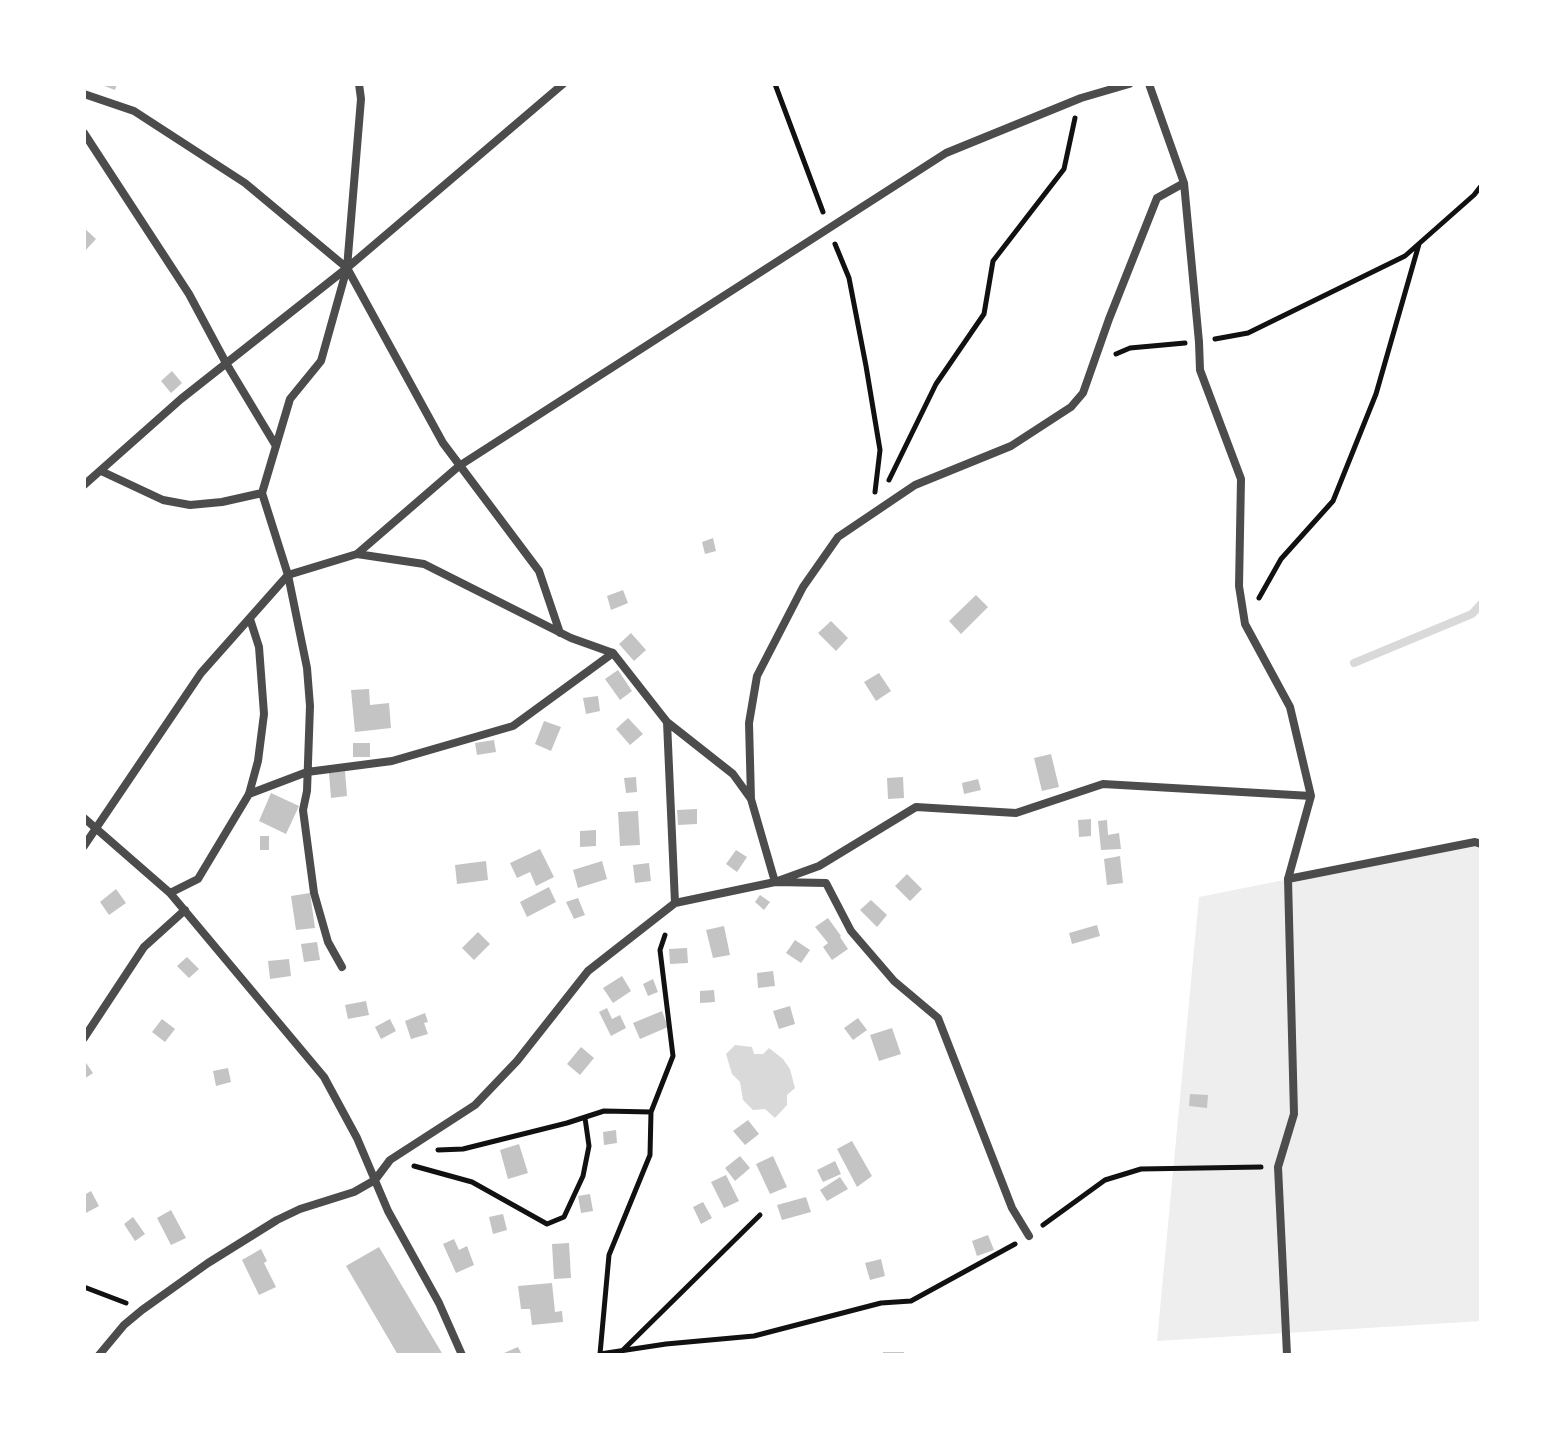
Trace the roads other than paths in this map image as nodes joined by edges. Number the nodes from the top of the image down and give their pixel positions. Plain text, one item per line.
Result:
1 (359, 84) edge
2 (563, 84) edge
3 (1129, 84) edge
4 (1149, 84) edge
5 (84, 94) edge
6 (84, 133) edge
7 (1184, 183) junction
8 (347, 268) junction
9 (226, 363) junction
10 (276, 446) junction
11 (459, 466) junction
12 (101, 471) junction
13 (84, 485) edge
14 (262, 493) junction
15 (357, 554) junction
16 (288, 575) junction
17 (250, 619) junction
18 (560, 633) junction
19 (613, 653) junction
20 (667, 722) junction
21 (307, 772) junction
22 (249, 794) junction
23 (1311, 796) junction
24 (751, 799) junction
25 (84, 818) edge
26 (97, 828) junction
27 (1481, 844) edge
28 (84, 846) edge
29 (1288, 879) junction
30 (775, 882) junction
31 (170, 893) junction
32 (675, 903) junction
33 (185, 910) junction
34 (342, 967) dead end
35 (84, 1038) edge
36 (375, 1180) junction
37 (1029, 1236) road end
38 (99, 1355) edge
39 (462, 1355) edge
40 (1287, 1355) edge

1 - 8 street
2 - 8 street
3 - 11 street
4 - 7 street
5 - 8 street
6 - 9 street
7 - 23 street
7 - 24 street
8 - 9 street
8 - 10 street
8 - 11 street
9 - 10 street
9 - 12 street
10 - 14 street
11 - 15 street
11 - 18 street
12 - 13 street
12 - 14 street
14 - 16 street
15 - 16 street
15 - 18 street
16 - 17 street
16 - 21 street
17 - 22 street
17 - 26 street
18 - 19 street
19 - 20 street
19 - 21 street
20 - 24 street
20 - 32 street
21 - 22 street
21 - 34 street
22 - 31 street
23 - 29 street
23 - 30 street
24 - 30 street
25 - 26 street
26 - 28 street
26 - 31 street
27 - 29 street
29 - 40 street
30 - 32 street
30 - 37 street
31 - 33 street
32 - 36 street
33 - 35 street
33 - 36 street
36 - 38 street
36 - 39 street

